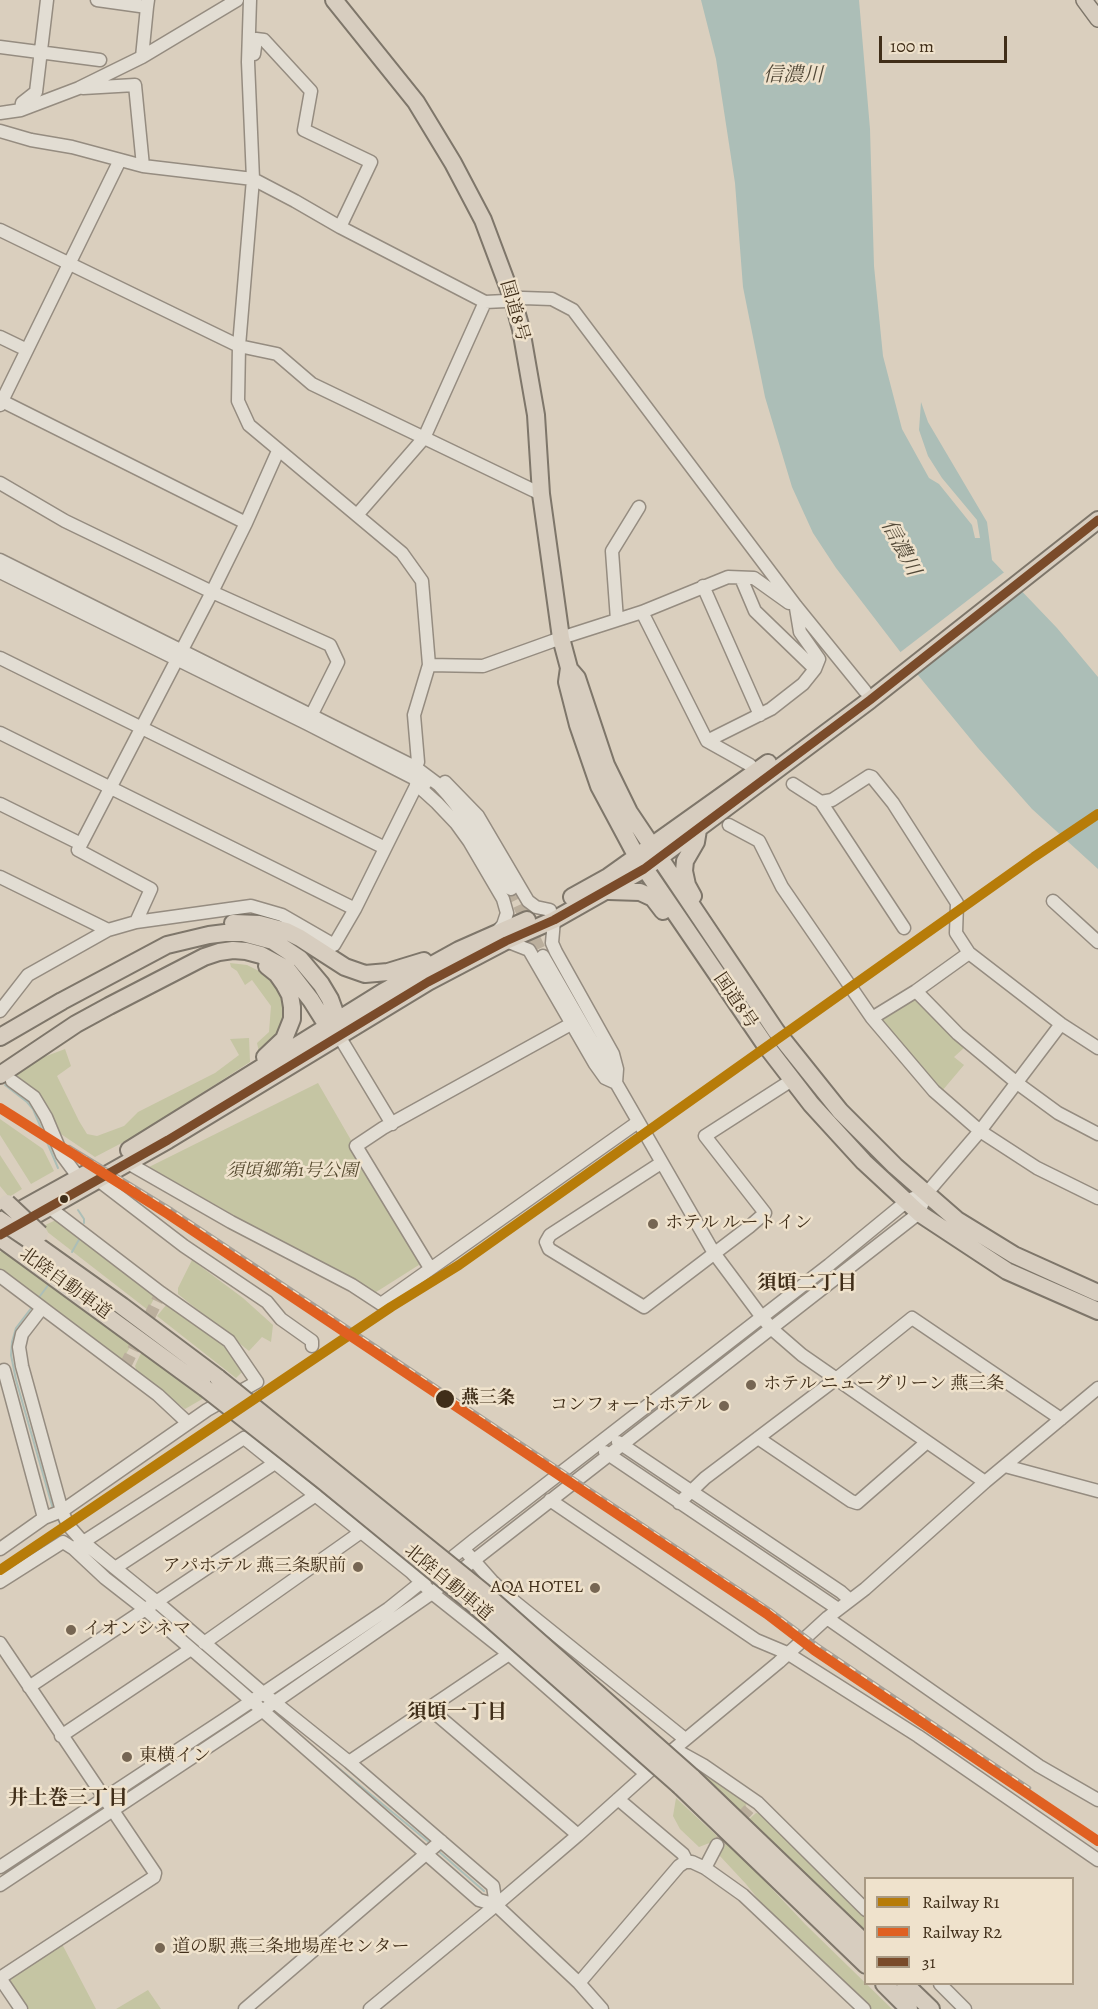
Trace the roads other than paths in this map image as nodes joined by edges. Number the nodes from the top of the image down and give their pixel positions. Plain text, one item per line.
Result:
1 (47, 0) edge
2 (97, 0) edge
3 (237, 0) edge
4 (250, 0) edge
5 (334, 0) edge
6 (1084, 0) edge
7 (148, 3) edge
8 (1098, 19) edge
9 (0, 47) edge
10 (41, 52) junction
11 (142, 57) junction
12 (100, 60) dead end
13 (248, 65) junction
14 (79, 88) junction
15 (21, 110) junction
16 (0, 113) edge
17 (0, 131) edge
18 (120, 160) junction
19 (143, 166) junction
20 (253, 179) junction
21 (340, 227) junction
22 (0, 230) edge
23 (70, 263) junction
24 (518, 299) junction
25 (485, 302) junction
26 (0, 337) edge
27 (239, 346) junction
28 (27, 350) junction
29 (1, 403) edge
30 (424, 438) junction
31 (278, 451) junction
32 (0, 483) edge
33 (542, 494) junction
34 (639, 507) dead end
35 (1098, 509) edge
36 (357, 515) junction
37 (1098, 520) edge
38 (246, 523) junction
39 (0, 560) edge
40 (0, 572) edge
41 (741, 578) junction
42 (703, 586) junction
43 (212, 592) junction
44 (796, 606) junction
45 (642, 612) junction
46 (617, 620) junction
47 (561, 638) junction
48 (178, 655) junction
49 (0, 658) edge
50 (429, 665) junction
51 (569, 668) junction
52 (815, 669) junction
53 (875, 687) junction
54 (760, 715) junction
55 (310, 719) junction
56 (141, 727) junction
57 (0, 733) edge
58 (707, 741) junction
59 (416, 764) junction
60 (750, 765) dead end
61 (417, 782) junction
62 (793, 784) dead end
63 (110, 788) junction
64 (821, 802) junction
65 (0, 804) edge
66 (471, 824) junction
67 (729, 825) dead end
68 (698, 830) junction
69 (81, 844) junction
70 (385, 848) junction
71 (656, 852) junction
72 (641, 863) junction
73 (0, 878) edge
74 (511, 889) tunnel mouth
75 (608, 891) junction
76 (1053, 901) dead end
77 (691, 905) junction
78 (355, 909) junction
79 (552, 915) junction
80 (136, 922) junction
81 (904, 928) dead end
82 (108, 930) junction
83 (502, 937) junction
84 (1098, 942) edge
85 (167, 945) junction
86 (696, 945) junction
87 (459, 950) junction
88 (969, 953) junction
89 (543, 956) tunnel mouth
90 (204, 957) junction
91 (916, 991) junction
92 (62, 1001) junction
93 (0, 1011) edge
94 (872, 1018) junction
95 (76, 1024) junction
96 (571, 1024) junction
97 (1061, 1024) junction
98 (335, 1028) junction
99 (0, 1037) edge
100 (1098, 1048) edge
101 (0, 1049) edge
102 (0, 1061) edge
103 (6, 1078) edge
104 (792, 1080) junction
105 (616, 1083) junction
106 (1017, 1083) junction
107 (209, 1099) junction
108 (638, 1122) junction
109 (392, 1124) junction
110 (980, 1131) junction
111 (1098, 1134) edge
112 (128, 1163) junction
113 (661, 1163) junction
114 (79, 1178) junction
115 (98, 1180) junction
116 (926, 1194) junction
117 (4, 1198) edge
118 (1098, 1198) edge
119 (907, 1201) junction
120 (50, 1208) junction
121 (920, 1213) junction
122 (0, 1221) edge
123 (0, 1236) edge
124 (28, 1240) junction
125 (714, 1253) junction
126 (430, 1268) junction
127 (0, 1276) edge
128 (1098, 1293) edge
129 (36, 1303) junction
130 (1098, 1311) edge
131 (761, 1316) junction
132 (772, 1329) junction
133 (312, 1346) dead end
134 (10, 1368) edge
135 (836, 1379) junction
136 (1098, 1388) edge
137 (1061, 1419) junction
138 (188, 1423) junction
139 (609, 1436) junction
140 (758, 1438) junction
141 (927, 1442) junction
142 (623, 1445) junction
143 (596, 1446) junction
144 (609, 1455) junction
145 (276, 1463) junction
146 (1005, 1466) junction
147 (985, 1482) junction
148 (691, 1491) junction
149 (1098, 1491) edge
150 (316, 1495) junction
151 (550, 1500) junction
152 (679, 1503) junction
153 (52, 1515) junction
154 (362, 1532) junction
155 (78, 1545) junction
156 (0, 1549) edge
157 (462, 1549) junction
158 (473, 1559) junction
159 (115, 1568) junction
160 (0, 1582) edge
161 (423, 1582) junction
162 (432, 1593) junction
163 (850, 1600) junction
164 (152, 1606) junction
165 (838, 1609) junction
166 (826, 1618) junction
167 (0, 1643) edge
168 (204, 1643) junction
169 (191, 1649) junction
170 (787, 1653) junction
171 (509, 1654) junction
172 (29, 1687) junction
173 (263, 1694) junction
174 (251, 1701) junction
175 (274, 1703) junction
176 (429, 1708) junction
177 (262, 1711) junction
178 (61, 1736) junction
179 (685, 1739) junction
180 (674, 1749) junction
181 (349, 1761) junction
182 (646, 1774) junction
183 (686, 1782) junction
184 (104, 1798) junction
185 (618, 1799) junction
186 (1098, 1800) edge
187 (112, 1810) junction
188 (578, 1835) junction
189 (717, 1845) tunnel mouth
190 (433, 1847) junction
191 (1098, 1860) edge
192 (687, 1862) junction
193 (0, 1867) edge
194 (705, 1868) junction
195 (0, 1886) edge
196 (496, 1905) junction
197 (864, 1908) edge
198 (864, 1942) edge
199 (864, 1963) edge
200 (0, 1978) edge
201 (579, 1983) junction
202 (886, 1985) edge
203 (907, 1985) edge
204 (942, 1985) edge
205 (21, 2009) edge
206 (245, 2009) edge
207 (370, 2009) edge
208 (603, 2009) edge
209 (864, 2009) edge
210 (909, 2009) edge
211 (931, 2009) edge
212 (965, 2009) edge

1 - 10 street
2 - 7 street
3 - 11 street
4 - 13 street
5 - 24 highway, 国道8号
6 - 8 main road
7 - 11 street
9 - 10 street
10 - 12 street
10 - 15 street
11 - 14 street
13 - 20 street
13 - 21 street
14 - 15 street
14 - 19 street
15 - 16 street
17 - 18 street
18 - 19 street
18 - 23 street
19 - 20 street
20 - 21 street
20 - 27 street
21 - 25 street
22 - 23 street
23 - 27 street
23 - 28 street
24 - 25 street
24 - 33 highway, 国道8号
24 - 44 street
25 - 30 street
26 - 28 street
27 - 30 street
27 - 31 street
28 - 29 street
29 - 38 street
30 - 33 street
30 - 36 street
31 - 36 street
31 - 38 street
32 - 43 street
33 - 47 highway, 国道8号
34 - 46 street
35 - 53 highway
36 - 50 street
37 - 53 highway
38 - 43 street
39 - 48 street
40 - 48 street
41 - 42 street
41 - 44 street
41 - 52 street
42 - 45 street
42 - 54 street
43 - 48 street
43 - 55 street
44 - 52 street
44 - 53 street
45 - 46 street
45 - 58 street
46 - 47 street
47 - 50 street
47 - 51 highway, 国道8号
48 - 55 street
48 - 56 street
49 - 56 street
50 - 59 street
51 - 71 highway, 国道8号
51 - 72 highway, 国道8号
52 - 54 street
53 - 68 highway
53 - 71 highway
54 - 58 street
55 - 59 street
55 - 61 street
56 - 63 street
56 - 70 street
57 - 63 street
58 - 60 street
59 - 66 street
59 - 79 street
61 - 66 street
61 - 70 street
61 - 83 street
62 - 64 street
63 - 69 street
63 - 78 street
64 - 81 street
64 - 88 street
65 - 69 street
66 - 74 street
67 - 94 street
68 - 71 highway
68 - 77 highway
69 - 80 street
70 - 78 street
71 - 72 highway
71 - 77 highway, 国道8号
72 - 75 highway
72 - 79 highway
72 - 86 highway, 国道8号
73 - 82 street
75 - 79 highway
75 - 86 highway
76 - 84 street
77 - 116 highway, 国道8号
78 - 80 street
79 - 83 highway
79 - 105 street
80 - 82 street
82 - 93 street
83 - 87 highway
83 - 96 street
83 - 98 highway
85 - 87 highway
85 - 92 highway
85 - 98 highway
86 - 104 highway, 国道8号
87 - 98 highway
88 - 91 street
88 - 97 street
89 - 105 street
90 - 95 highway
90 - 98 highway
90 - 107 highway
91 - 94 street
91 - 106 street
92 - 99 highway
92 - 101 highway
94 - 110 street
95 - 102 highway
95 - 103 highway
96 - 105 street
96 - 109 street
97 - 100 street
97 - 106 street
98 - 107 highway
98 - 109 street
98 - 112 highway
103 - 114 street
104 - 119 highway, 国道8号
104 - 125 street
105 - 108 street
106 - 110 street
106 - 111 street
107 - 114 highway
108 - 113 street
108 - 126 street
109 - 126 street
110 - 116 street
110 - 118 street
112 - 115 highway
112 - 126 street
113 - 125 street
113 - 125 street
114 - 122 highway
115 - 120 highway
115 - 133 street
116 - 119 street
116 - 121 street
116 - 128 highway, 国道8号
117 - 124 highway, bridge
119 - 121 highway, 国道8号
119 - 131 street
120 - 123 highway
120 - 138 street
121 - 130 highway, 国道8号
121 - 132 street
122 - 124 highway, 北陸自動車道, bridge
123 - 124 highway, 北陸自動車道
124 - 183 highway, 北陸自動車道, bridge
125 - 131 street
127 - 129 street
129 - 134 street
129 - 138 street
131 - 132 street
131 - 139 street
132 - 135 street
132 - 142 street
134 - 153 street
134 - 153 street
135 - 137 street
135 - 140 street
135 - 141 street
136 - 137 street
137 - 146 street
138 - 153 street
139 - 142 street
139 - 143 street
140 - 141 street
140 - 148 street
141 - 147 street
142 - 144 street
142 - 148 street
143 - 144 street
143 - 157 street
144 - 151 street
144 - 152 street
145 - 150 street
145 - 155 street
145 - 159 street
146 - 147 street
146 - 149 street
147 - 163 street
148 - 152 street
148 - 163 street
150 - 154 street
150 - 164 street
151 - 158 street
151 - 170 street
152 - 165 street
153 - 155 street
153 - 156 street
154 - 161 street
154 - 168 street
155 - 159 street
155 - 160 street
155 - 164 street
157 - 158 street
157 - 161 street
158 - 162 street
158 - 179 street
159 - 164 street
161 - 162 street
161 - 173 street
162 - 171 street
162 - 175 street
163 - 165 street
164 - 168 street
164 - 169 street
164 - 172 street
165 - 166 street
166 - 170 street
166 - 186 street
167 - 172 street
168 - 173 street
169 - 174 street
169 - 178 street
170 - 179 street
170 - 191 street
171 - 176 street
171 - 182 street
172 - 178 street
173 - 174 street
173 - 175 street
174 - 177 street
174 - 184 street
175 - 177 street
175 - 181 street
176 - 181 street
176 - 188 street
177 - 187 street
177 - 190 street
178 - 184 street
179 - 180 street
180 - 182 street
180 - 197 street
181 - 190 street
182 - 185 street
183 - 198 highway, 北陸自動車道
183 - 199 highway, 北陸自動車道
184 - 187 street
184 - 193 street
185 - 188 street
185 - 192 street
187 - 195 street
187 - 200 street
188 - 196 street
189 - 194 street
190 - 196 street
190 - 196 street
190 - 206 street
192 - 194 street
192 - 201 street
194 - 209 street
196 - 201 street
196 - 207 street
200 - 205 street
201 - 208 street
202 - 210 highway
203 - 211 highway
204 - 212 street

